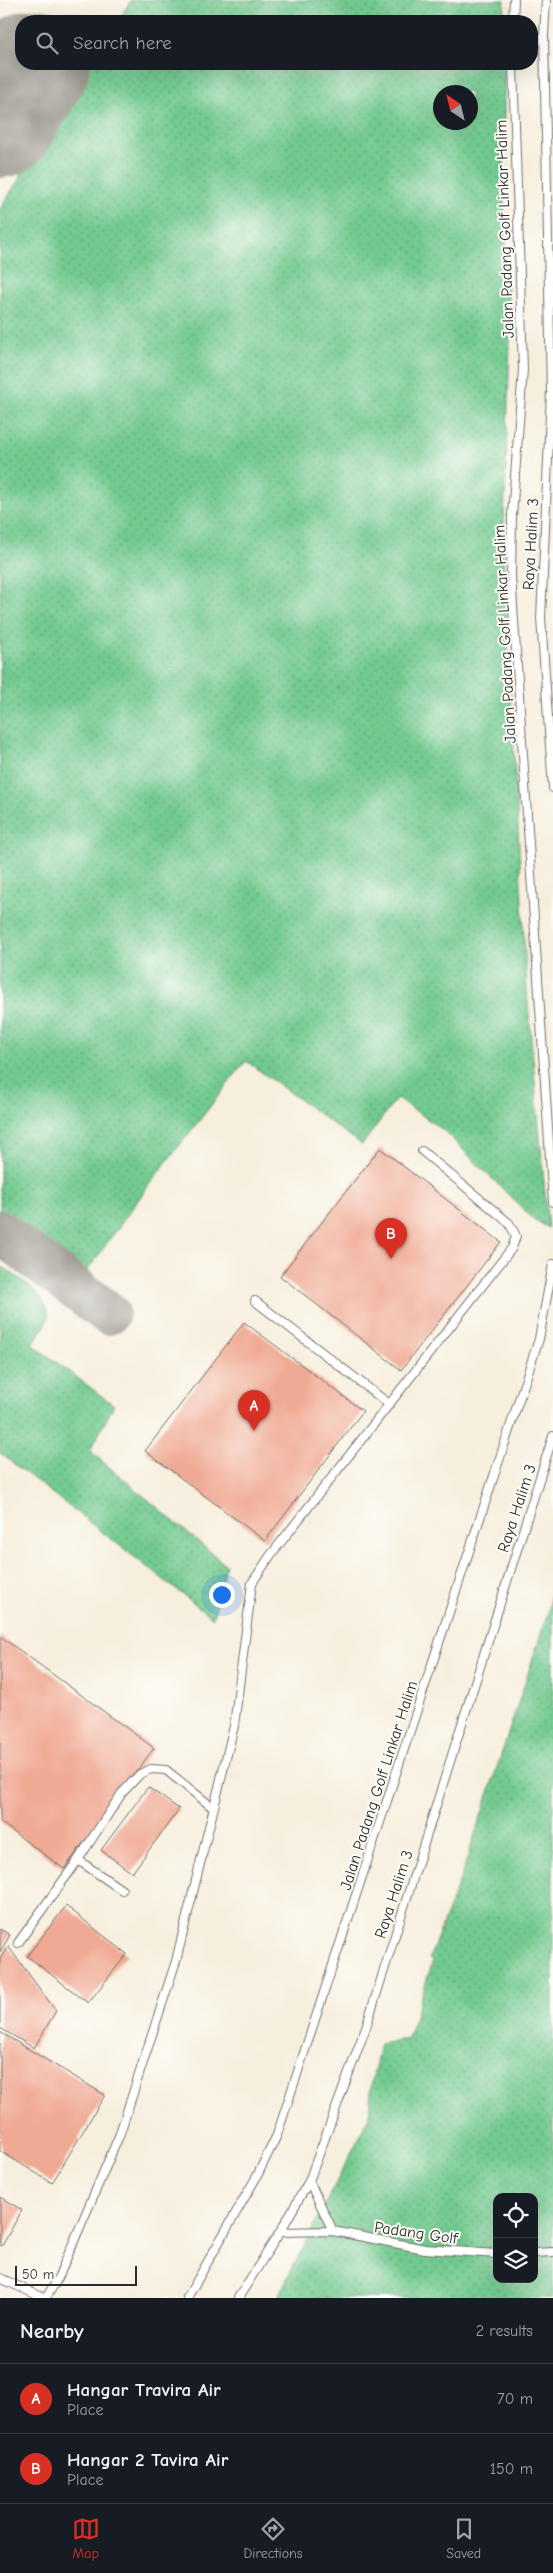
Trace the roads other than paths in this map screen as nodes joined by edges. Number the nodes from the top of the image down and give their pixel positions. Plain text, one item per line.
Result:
1 (514, 0) edge
2 (546, 0) edge
3 (513, 15) edge
4 (512, 70) edge
5 (553, 788) edge
6 (422, 1152) dead end
7 (553, 1202) edge
8 (553, 1264) edge
9 (254, 1300) dead end
10 (388, 1404) junction
11 (553, 1436) edge
12 (212, 1807) junction
13 (78, 1860) junction
14 (122, 1890) dead end
15 (18, 1943) dead end
16 (309, 2180) junction
17 (333, 2231) junction
18 (280, 2232) junction
19 (553, 2252) edge
20 (538, 2253) edge
21 (493, 2254) edge
22 (0, 2278) edge
23 (45, 2298) edge
24 (187, 2298) edge
25 (238, 2298) edge

1 - 3 lane
2 - 5 lane, Raya Halim 3
4 - 7 lane, Jalan Padang Golf Linkar Halim
6 - 10 lane
8 - 24 lane, Jalan Padang Golf Linkar Halim
9 - 10 lane
10 - 12 lane
11 - 16 lane, Raya Halim 3
12 - 13 lane
12 - 23 lane
13 - 14 lane
13 - 15 lane
16 - 17 lane
16 - 18 lane, Raya Halim 3
17 - 18 lane
17 - 21 lane, Padang Golf
18 - 25 lane
19 - 20 lane
22 - 23 lane

